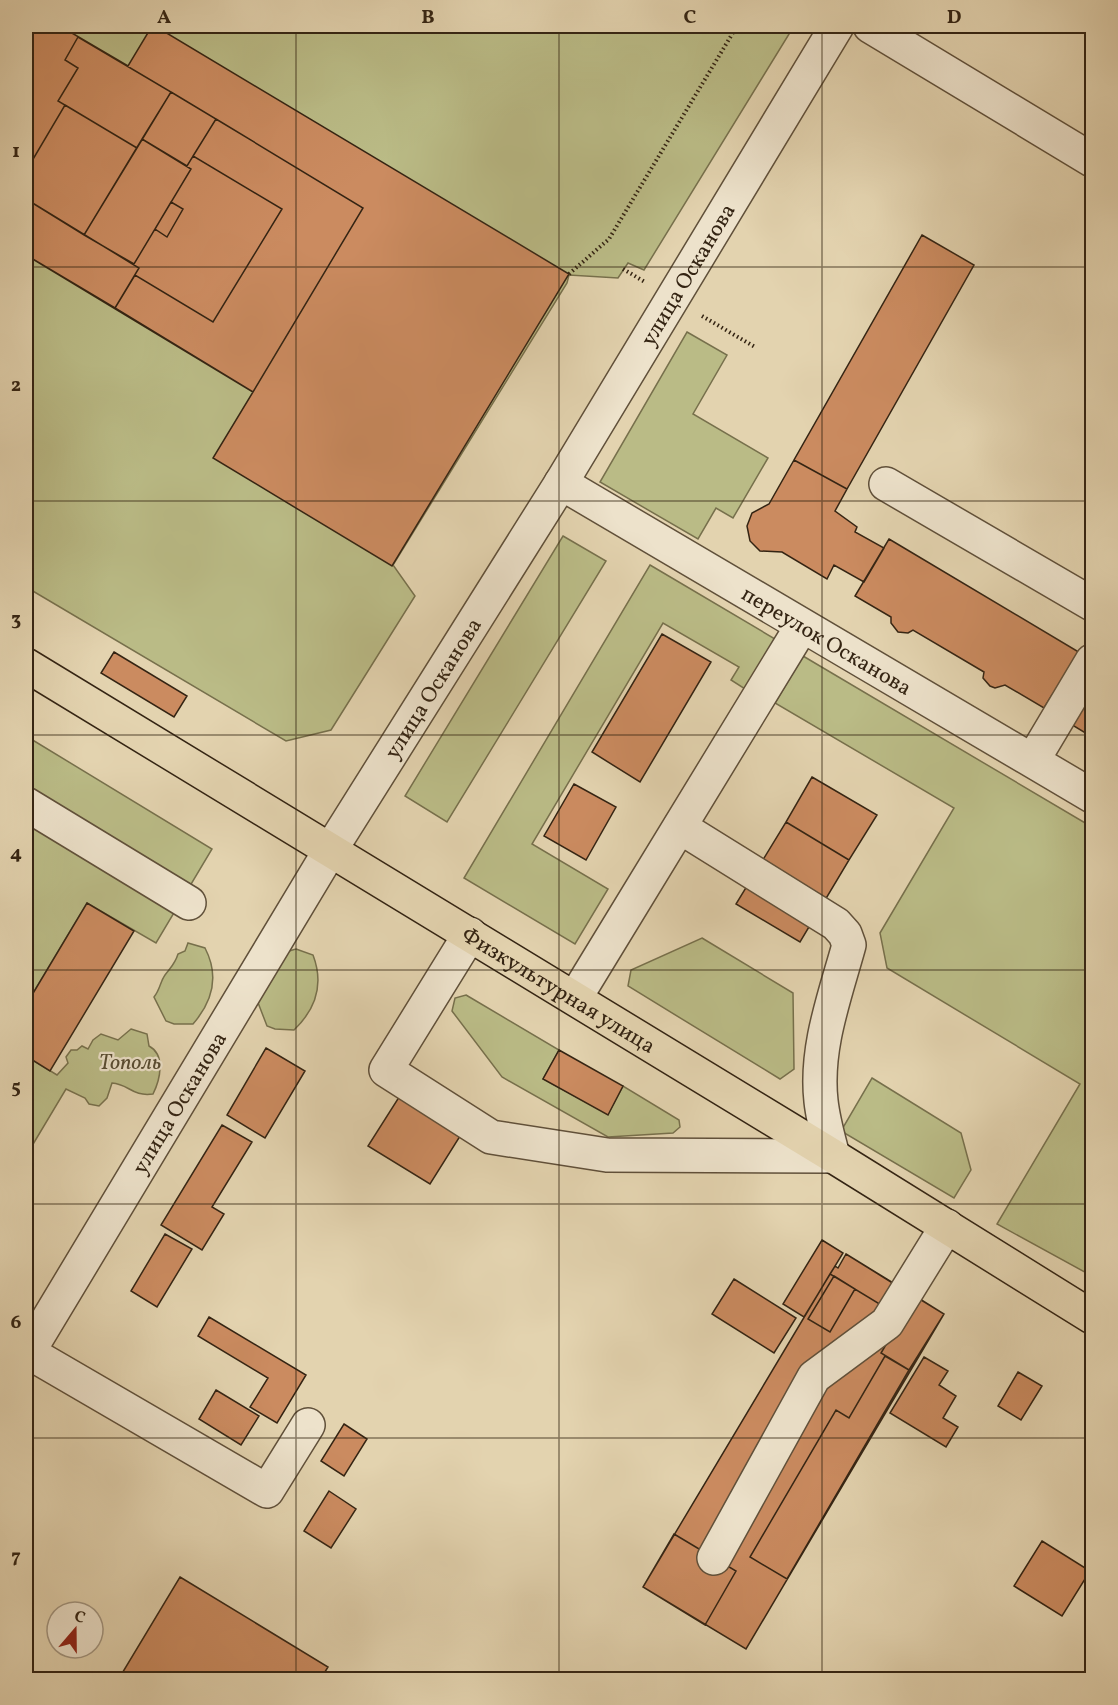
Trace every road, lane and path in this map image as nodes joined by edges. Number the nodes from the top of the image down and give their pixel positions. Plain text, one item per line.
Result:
1 (737, 26) edge
2 (837, 26) edge
3 (870, 26) edge
4 (1092, 160) edge
5 (623, 269) dead end
6 (568, 274) dead end
7 (645, 282) dead end
8 (702, 316) dead end
9 (755, 347) dead end
10 (561, 483) junction
11 (886, 484) dead end
12 (1092, 604) edge
13 (802, 626) junction
14 (1092, 661) edge
15 (26, 665) edge
16 (1033, 760) junction
17 (1092, 796) edge
18 (26, 804) edge
19 (680, 827) junction
20 (331, 849) junction
21 (189, 903) dead end
22 (470, 934) junction
23 (575, 998) junction
24 (833, 1155) junction
25 (947, 1226) junction
26 (1092, 1317) edge
27 (27, 1354) edge
28 (308, 1425) dead end
29 (714, 1558) dead end

1 - 6 path
2 - 10 street, улица Осканова
3 - 4 street
5 - 7 path
8 - 9 path
10 - 13 street, переулок Осканова
10 - 20 street, улица Осканова
11 - 12 street
13 - 16 street, переулок Осканова
13 - 19 street
14 - 16 street
15 - 20 main road, Физкультурная улица
16 - 17 street, переулок Осканова
18 - 21 street
19 - 23 street
19 - 24 street
20 - 22 main road, Физкультурная улица
20 - 27 street, улица Осканова
22 - 23 main road, Физкультурная улица
22 - 24 street
23 - 24 main road, Физкультурная улица
24 - 25 main road, Физкультурная улица
25 - 26 main road, Физкультурная улица
25 - 29 street
27 - 28 street, улица Осканова

